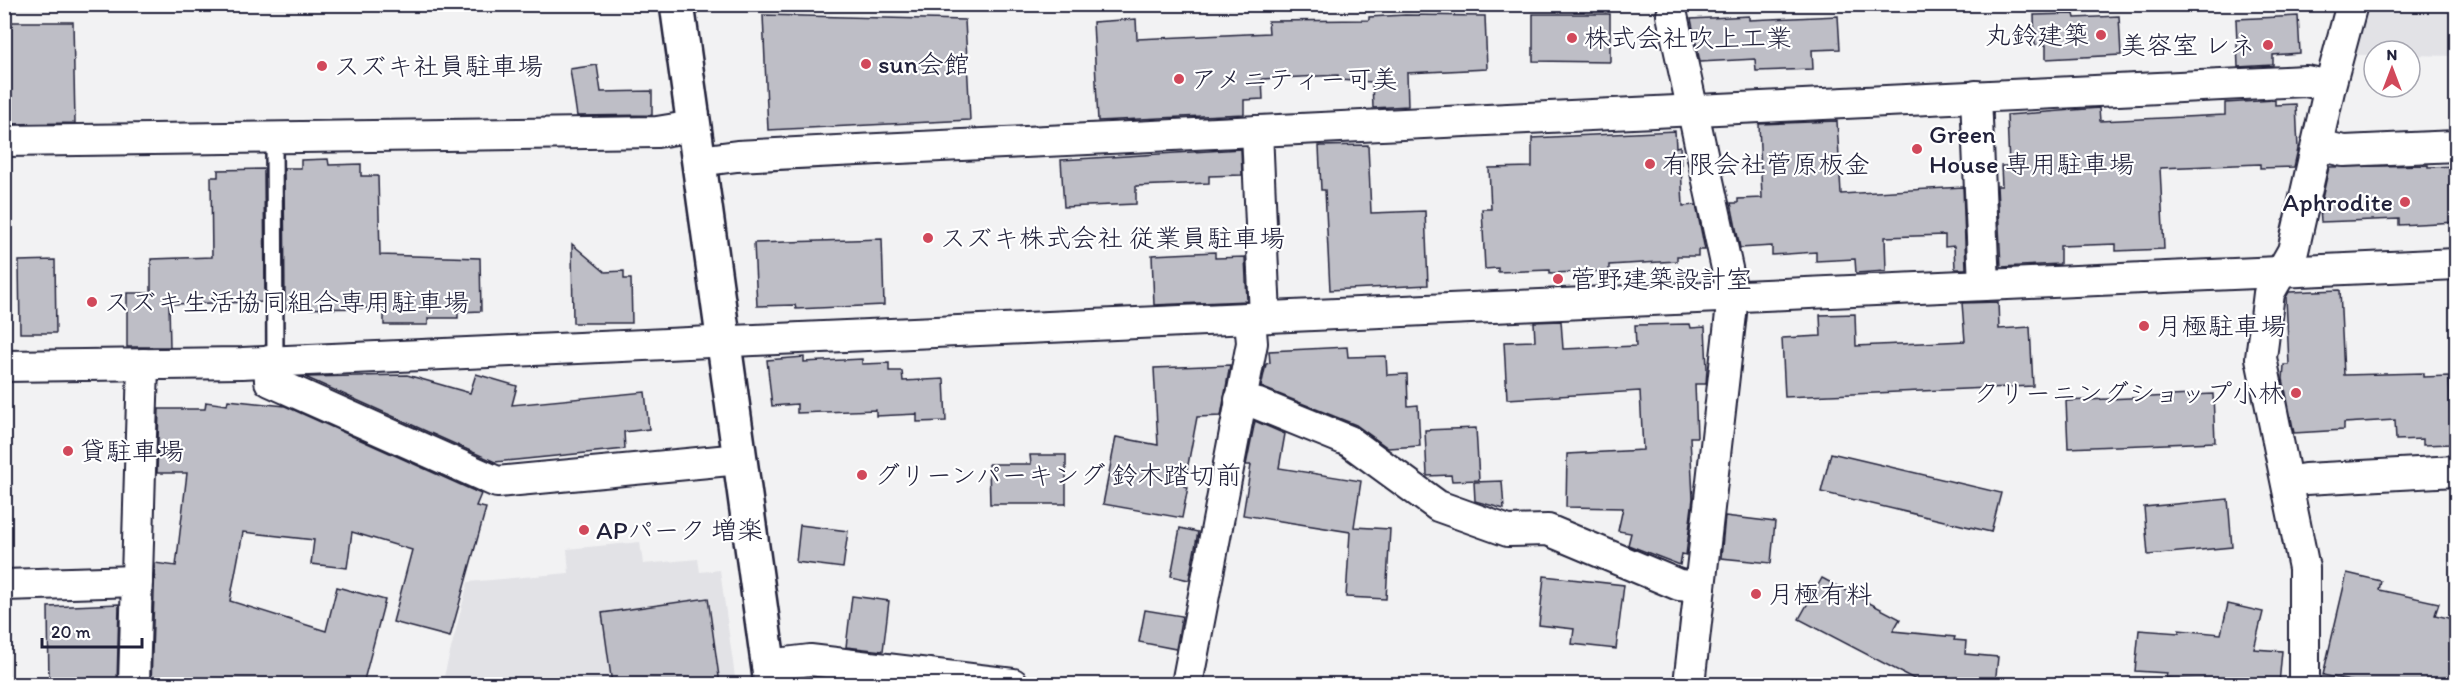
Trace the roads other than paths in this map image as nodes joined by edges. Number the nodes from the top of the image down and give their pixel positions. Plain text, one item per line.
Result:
1 (677, 4) edge
2 (2352, 4) edge
3 (1672, 15) dead end
4 (2330, 86) junction
5 (1976, 96) junction
6 (1693, 110) junction
7 (694, 126) junction
8 (1257, 131) junction
9 (274, 138) junction
10 (4, 141) edge
11 (2317, 145) junction
12 (2457, 146) edge
13 (699, 162) junction
14 (2457, 264) edge
15 (2281, 272) junction
16 (1984, 285) junction
17 (1733, 296) junction
18 (1258, 317) junction
19 (724, 341) junction
20 (272, 361) junction
21 (143, 364) junction
22 (4, 366) edge
23 (1240, 400) junction
24 (740, 459) junction
25 (2457, 471) edge
26 (2287, 482) junction
27 (137, 581) junction
28 (4, 585) edge
29 (1700, 587) junction
30 (770, 675) edge
31 (134, 684) edge
32 (1014, 684) edge
33 (1187, 684) edge
34 (1689, 684) edge
35 (2304, 684) edge

1 - 7 street
2 - 4 street
3 - 6 street
4 - 5 street
4 - 11 street
5 - 6 street
5 - 16 street
6 - 8 street
6 - 17 street
7 - 9 street
7 - 13 street
8 - 13 street
8 - 18 street
9 - 10 street
9 - 20 lane
11 - 12 street
11 - 15 street
13 - 19 street
14 - 15 street
15 - 16 street
15 - 26 street
16 - 17 street
17 - 18 street
17 - 29 street
18 - 19 street
18 - 23 street
19 - 20 street
19 - 24 street
20 - 21 street
20 - 24 street
21 - 22 street
21 - 27 street
23 - 29 street
23 - 33 street
24 - 30 street
25 - 26 street
26 - 35 street
27 - 28 street
27 - 31 street
29 - 34 street
30 - 32 street

